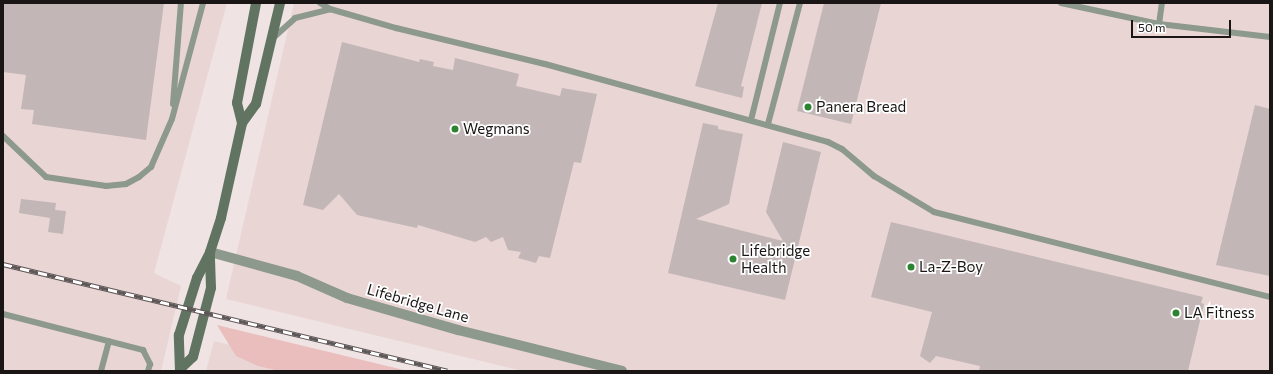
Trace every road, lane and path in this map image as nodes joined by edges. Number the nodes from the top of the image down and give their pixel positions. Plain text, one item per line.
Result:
1 (181, 3) edge
2 (203, 3) edge
3 (256, 3) edge
4 (280, 3) edge
5 (320, 3) edge
6 (780, 3) edge
7 (800, 3) edge
8 (1060, 3) edge
9 (1162, 3) edge
10 (330, 9) junction
11 (1159, 24) junction
12 (1270, 37) edge
13 (272, 39) junction
14 (172, 119) junction
15 (751, 120) junction
16 (242, 123) junction
17 (768, 124) junction
18 (3, 136) edge
19 (210, 252) junction
20 (1270, 297) edge
21 (3, 314) edge
22 (108, 341) junction
23 (181, 370) edge
24 (101, 371) edge
25 (148, 371) edge
26 (622, 371) edge

1 - 14 lane
2 - 14 lane
3 - 16 main road
4 - 13 main road
5 - 10 lane
6 - 15 lane
7 - 17 lane
8 - 11 lane
9 - 11 lane
10 - 13 lane
10 - 15 lane
11 - 12 lane
13 - 16 main road
14 - 18 lane
15 - 17 lane
16 - 19 main road
17 - 20 lane
19 - 23 main road
19 - 23 main road
19 - 26 street, Lifebridge Lane
21 - 22 lane
22 - 24 lane
22 - 25 lane

